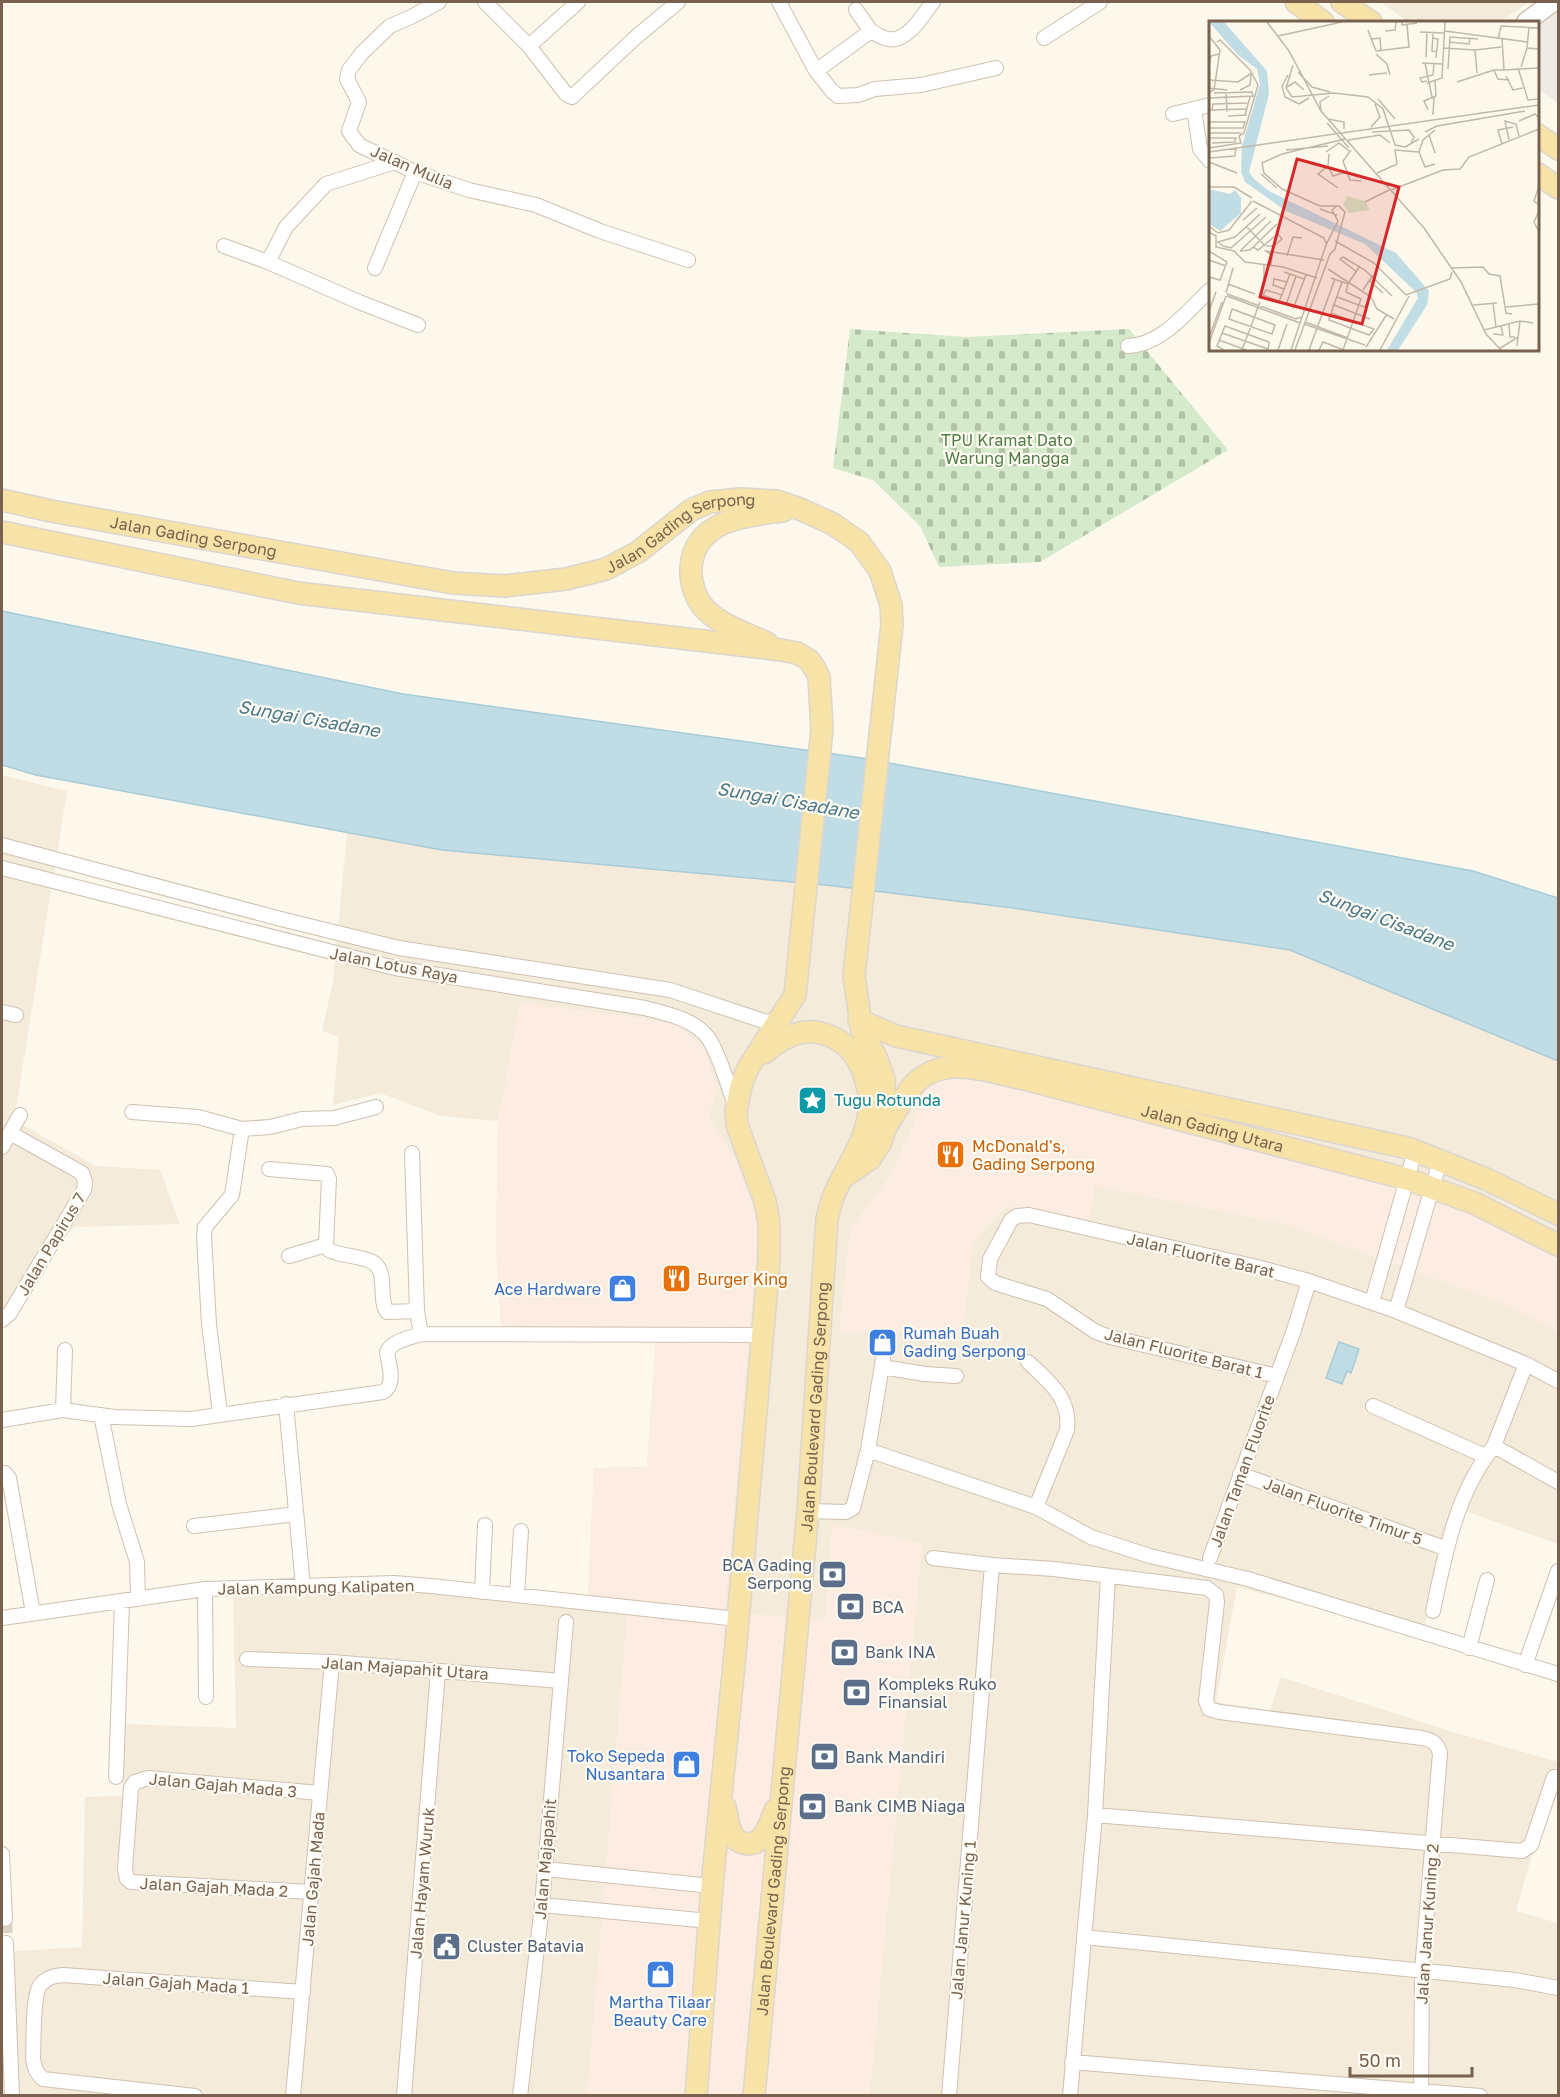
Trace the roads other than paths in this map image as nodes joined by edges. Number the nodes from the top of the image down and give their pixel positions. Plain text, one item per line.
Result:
1 (439, 2) edge
2 (485, 2) edge
3 (578, 2) edge
4 (678, 2) edge
5 (779, 2) edge
6 (933, 2) edge
7 (1100, 2) edge
8 (1296, 2) edge
9 (1342, 2) edge
10 (1552, 2) edge
11 (856, 10) dead end
12 (1322, 21) edge
13 (1370, 21) edge
14 (1527, 21) edge
15 (871, 31) junction
16 (1044, 38) dead end
17 (529, 46) junction
18 (996, 68) dead end
19 (816, 72) junction
20 (1209, 105) edge
21 (1194, 109) junction
22 (1173, 114) dead end
23 (1539, 136) edge
24 (1558, 149) edge
25 (1209, 160) edge
26 (395, 162) junction
27 (415, 172) junction
28 (1539, 175) edge
29 (1558, 188) edge
30 (224, 246) dead end
31 (688, 260) dead end
32 (267, 262) junction
33 (375, 268) dead end
34 (1209, 291) edge
35 (418, 325) dead end
36 (1128, 346) dead end
37 (2, 500) edge
38 (801, 509) junction
39 (2, 532) edge
40 (782, 650) junction
41 (2, 845) edge
42 (2, 868) edge
43 (694, 998) junction
44 (2, 1012) edge
45 (16, 1015) dead end
46 (680, 1017) junction
47 (776, 1025) junction
48 (861, 1026) junction
49 (752, 1063) junction
50 (376, 1107) dead end
51 (736, 1110) junction
52 (132, 1112) dead end
53 (20, 1115) dead end
54 (242, 1129) junction
55 (885, 1129) junction
56 (10, 1133) junction
57 (2, 1147) edge
58 (1415, 1151) junction
59 (412, 1153) dead end
60 (1440, 1161) junction
61 (270, 1169) dead end
62 (844, 1177) junction
63 (1407, 1179) junction
64 (1432, 1187) junction
65 (1558, 1214) edge
66 (326, 1245) junction
67 (1558, 1245) edge
68 (289, 1256) dead end
69 (1309, 1281) junction
70 (995, 1283) joint
71 (1372, 1302) junction
72 (417, 1311) junction
73 (1396, 1311) junction
74 (2, 1320) edge
75 (421, 1334) junction
76 (762, 1335) junction
77 (64, 1350) dead end
78 (1028, 1362) dead end
79 (1526, 1364) junction
80 (956, 1376) dead end
81 (1277, 1376) junction
82 (1558, 1381) edge
83 (286, 1404) junction
84 (1373, 1406) dead end
85 (63, 1410) junction
86 (220, 1414) junction
87 (101, 1415) junction
88 (2, 1420) edge
89 (868, 1450) junction
90 (1489, 1451) junction
91 (2, 1474) edge
92 (1240, 1474) junction
93 (1558, 1482) edge
94 (1036, 1508) junction
95 (808, 1511) junction
96 (296, 1515) junction
97 (485, 1525) dead end
98 (194, 1526) dead end
99 (521, 1531) dead end
100 (1447, 1549) junction
101 (933, 1558) dead end
102 (1210, 1558) dead end
103 (992, 1565) junction
104 (1558, 1571) edge
105 (1108, 1576) junction
106 (1488, 1580) dead end
107 (303, 1587) junction
108 (206, 1589) junction
109 (482, 1592) junction
110 (517, 1595) junction
111 (138, 1599) junction
112 (122, 1602) junction
113 (1433, 1611) dead end
114 (33, 1613) junction
115 (2, 1618) edge
116 (738, 1619) junction
117 (566, 1622) dead end
118 (1469, 1648) junction
119 (248, 1659) dead end
120 (332, 1662) junction
121 (1525, 1665) junction
122 (438, 1671) junction
123 (1558, 1674) edge
124 (561, 1681) junction
125 (206, 1697) dead end
126 (116, 1777) dead end
127 (1554, 1778) dead end
128 (722, 1791) junction
129 (320, 1793) junction
130 (781, 1796) junction
131 (1095, 1815) junction
132 (1432, 1843) junction
133 (2, 1854) edge
134 (124, 1869) joint
135 (545, 1869) junction
136 (712, 1886) junction
137 (311, 1892) junction
138 (542, 1905) junction
139 (4, 1919) dead end
140 (709, 1920) junction
141 (1084, 1938) junction
142 (6, 1943) dead end
143 (1422, 1971) junction
144 (1558, 1988) edge
145 (303, 1992) junction
146 (1072, 2062) junction
147 (1421, 2093) edge
148 (12, 2096) edge
149 (195, 2096) edge
150 (293, 2096) edge
151 (404, 2096) edge
152 (520, 2096) edge
153 (696, 2096) edge
154 (754, 2096) edge
155 (949, 2096) edge
156 (1070, 2096) edge
157 (1480, 2096) edge

1 - 26 street, Jalan Mulia
2 - 17 street
3 - 17 street
4 - 17 street
5 - 19 street
6 - 15 street
7 - 16 street
8 - 12 main road
9 - 13 main road
10 - 14 main road
11 - 15 street
15 - 19 street
18 - 19 street
20 - 21 street
21 - 22 street
21 - 25 street
23 - 24 main road
26 - 27 street, Jalan Mulia
26 - 32 street
27 - 31 street, Jalan Mulia
27 - 33 street
28 - 29 main road
30 - 32 street
32 - 35 street
34 - 36 street
37 - 38 main road, Jalan Gading Serpong
38 - 40 main road
38 - 48 main road, Jalan Gading Serpong
39 - 40 main road, Jalan Gading Serpong
40 - 47 main road, Jalan Gading Serpong
41 - 43 street, Jalan Lotus Raya
42 - 46 street, Jalan Lotus Raya
43 - 46 street
43 - 47 street, Jalan Lotus Raya
44 - 45 street
46 - 51 street, Jalan Lotus Raya
47 - 49 main road
48 - 55 main road
48 - 58 main road, Jalan Gading Utara
49 - 51 main road
49 - 62 main road, Jalan Boulevard Gading Serpong
50 - 54 street
51 - 76 main road
52 - 54 street
53 - 56 street
54 - 86 street
55 - 62 main road
55 - 63 main road, Jalan Gading Utara
56 - 57 street
56 - 74 street, Jalan Papirus 7
58 - 60 main road, Jalan Gading Utara
58 - 63 street
59 - 72 street
60 - 64 street
60 - 65 main road, Jalan Gading Utara
61 - 66 street
62 - 95 main road, Jalan Boulevard Gading Serpong
63 - 64 main road, Jalan Gading Utara
63 - 71 street
64 - 67 main road, Jalan Gading Utara
64 - 73 street
66 - 68 street
66 - 72 street
69 - 70 street, Jalan Fluorite Barat
69 - 71 street, Jalan Fluorite Barat
69 - 81 street, Jalan Taman Fluorite
70 - 81 street, Jalan Fluorite Barat 1
71 - 73 street, Jalan Fluorite Barat
72 - 75 street
73 - 79 street, Jalan Fluorite Barat
75 - 76 street
75 - 83 street
76 - 116 main road
77 - 85 street
78 - 94 street
79 - 82 street, Jalan Fluorite Barat
79 - 90 street
80 - 89 street
81 - 92 street, Jalan Taman Fluorite
83 - 86 street
83 - 96 street
84 - 90 street
85 - 87 street
85 - 88 street
86 - 87 street
87 - 111 street
89 - 94 street
89 - 95 street
90 - 93 street
90 - 100 street
91 - 114 street
92 - 100 street, Jalan Fluorite Timur 5
92 - 102 street, Jalan Taman Fluorite
94 - 118 street
95 - 130 main road, Jalan Boulevard Gading Serpong
96 - 98 street
96 - 107 street
97 - 109 street
99 - 110 street
100 - 113 street
101 - 103 street
103 - 105 street
103 - 155 street, Jalan Janur Kuning 1
104 - 121 street
105 - 131 street
105 - 132 street, Jalan Janur Kuning 2
106 - 118 street
107 - 108 street, Jalan Kampung Kalipaten
107 - 109 street, Jalan Kampung Kalipaten
108 - 111 street, Jalan Kampung Kalipaten
108 - 125 street
109 - 110 street, Jalan Kampung Kalipaten
110 - 116 street, Jalan Kampung Kalipaten
111 - 112 street, Jalan Kampung Kalipaten
112 - 114 street, Jalan Kampung Kalipaten
112 - 126 street
114 - 115 street, Jalan Kampung Kalipaten
116 - 128 main road
117 - 124 street, Jalan Majapahit
118 - 121 street
119 - 120 street, Jalan Majapahit Utara
120 - 122 street, Jalan Majapahit Utara
120 - 129 street, Jalan Gajah Mada
121 - 123 street
122 - 124 street, Jalan Majapahit Utara
122 - 151 street, Jalan Hayam Wuruk
124 - 135 street, Jalan Majapahit
127 - 132 street
128 - 130 main road
128 - 136 main road
129 - 134 street, Jalan Gajah Mada 3
129 - 137 street, Jalan Gajah Mada
130 - 154 main road, Jalan Boulevard Gading Serpong
131 - 132 street
131 - 141 street
132 - 143 street, Jalan Janur Kuning 2
133 - 139 street
134 - 137 street, Jalan Gajah Mada 2
135 - 136 street
135 - 138 street, Jalan Majapahit
136 - 140 main road
137 - 145 street, Jalan Gajah Mada
138 - 140 street
138 - 152 street, Jalan Majapahit
140 - 153 main road
141 - 143 street
141 - 146 street
142 - 148 street
143 - 144 street
143 - 147 street, Jalan Janur Kuning 2
145 - 149 street, Jalan Gajah Mada 1
145 - 150 street, Jalan Gajah Mada
146 - 147 street
146 - 156 street
147 - 157 street

